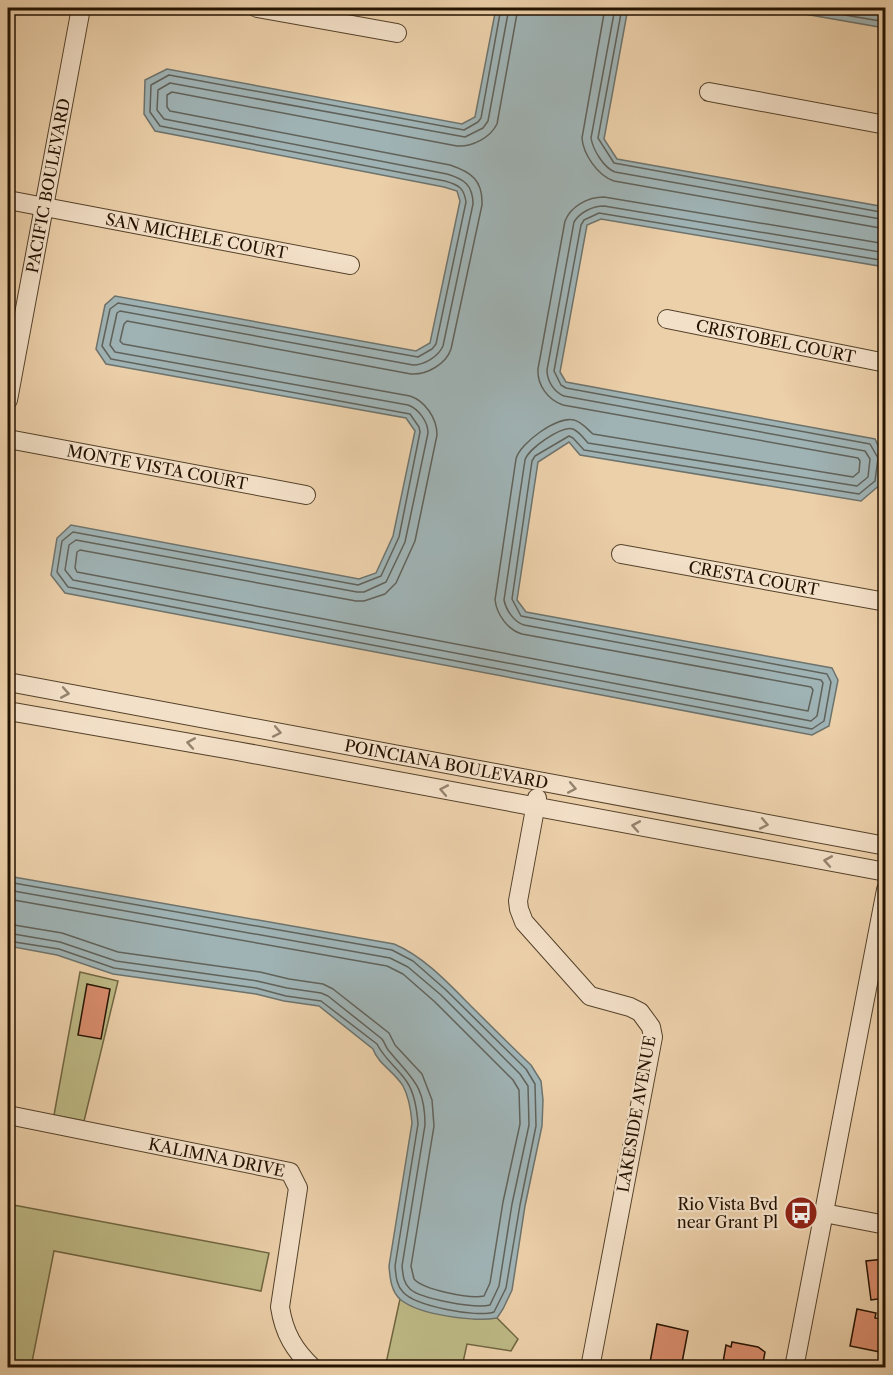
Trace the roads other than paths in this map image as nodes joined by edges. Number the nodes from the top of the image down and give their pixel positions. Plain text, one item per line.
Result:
1 (81, 8) edge
2 (257, 8) edge
3 (397, 33) dead end
4 (709, 92) dead end
5 (885, 125) edge
6 (8, 200) edge
7 (44, 207) junction
8 (350, 265) dead end
9 (666, 319) dead end
10 (885, 363) edge
11 (8, 400) edge
12 (8, 440) edge
13 (306, 495) dead end
14 (621, 554) dead end
15 (885, 602) edge
16 (8, 682) edge
17 (8, 711) edge
18 (242, 726) junction
19 (237, 751) junction
20 (540, 782) junction
21 (535, 808) junction
22 (885, 846) edge
23 (885, 872) edge
24 (885, 890) edge
25 (8, 1115) edge
26 (824, 1213) junction
27 (885, 1225) edge
28 (313, 1368) edge
29 (590, 1368) edge
30 (794, 1368) edge

1 - 7 street, PACIFIC BOULEVARD
2 - 3 street
4 - 5 street
6 - 7 street, SAN MICHELE COURT
7 - 8 street, SAN MICHELE COURT
7 - 11 street, PACIFIC BOULEVARD
9 - 10 street, CRISTOBEL COURT
12 - 13 street, MONTE VISTA COURT
14 - 15 street, CRESTA COURT
16 -> 18 street, POINCIANA BOULEVARD
19 -> 17 street, POINCIANA BOULEVARD
18 - 19 street
18 -> 20 street, POINCIANA BOULEVARD
21 -> 19 street, POINCIANA BOULEVARD
20 - 21 street, LAKESIDE AVENUE
20 -> 22 street, POINCIANA BOULEVARD
23 -> 21 street, POINCIANA BOULEVARD
21 - 29 street, LAKESIDE AVENUE
24 - 26 street
25 - 28 street, KALIMNA DRIVE
26 - 27 street
26 - 30 street

